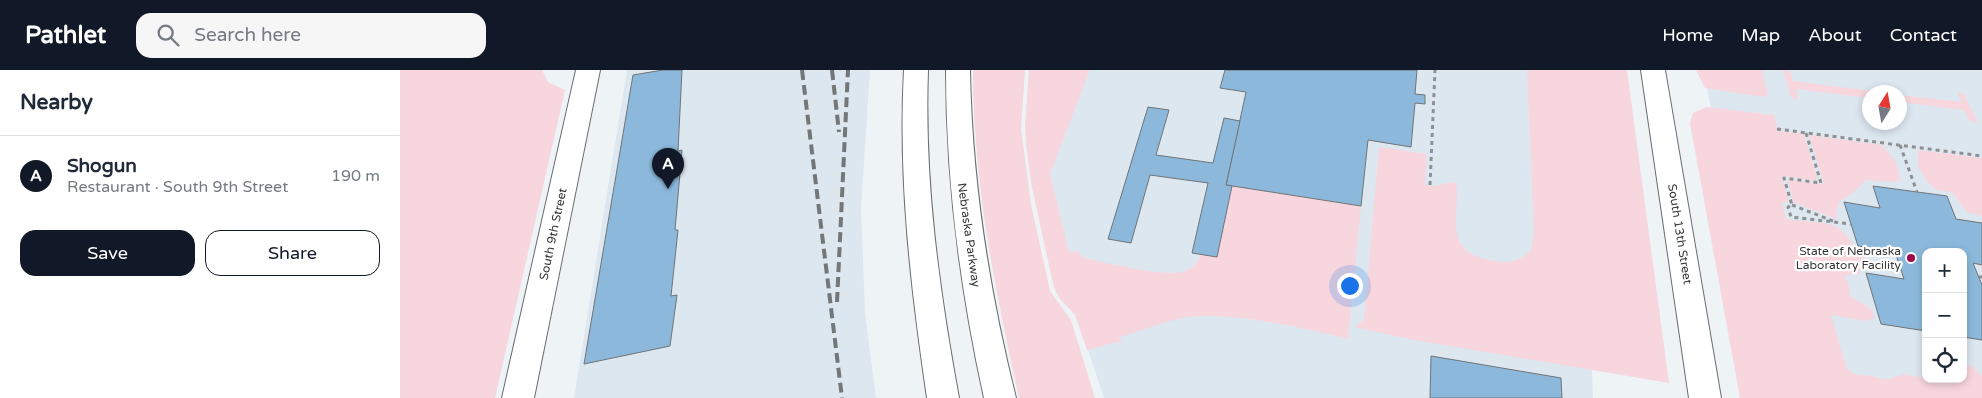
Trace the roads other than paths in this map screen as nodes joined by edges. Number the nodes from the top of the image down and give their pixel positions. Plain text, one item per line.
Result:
1 (588, 70) edge
2 (916, 70) edge
3 (958, 70) edge
4 (1653, 70) edge
5 (518, 398) edge
6 (943, 398) edge
7 (1000, 398) edge
8 (1705, 398) edge

1 - 5 main road, South 9th Street
2 - 6 main road
3 - 7 main road, Nebraska Parkway
4 - 8 main road, South 13th Street

